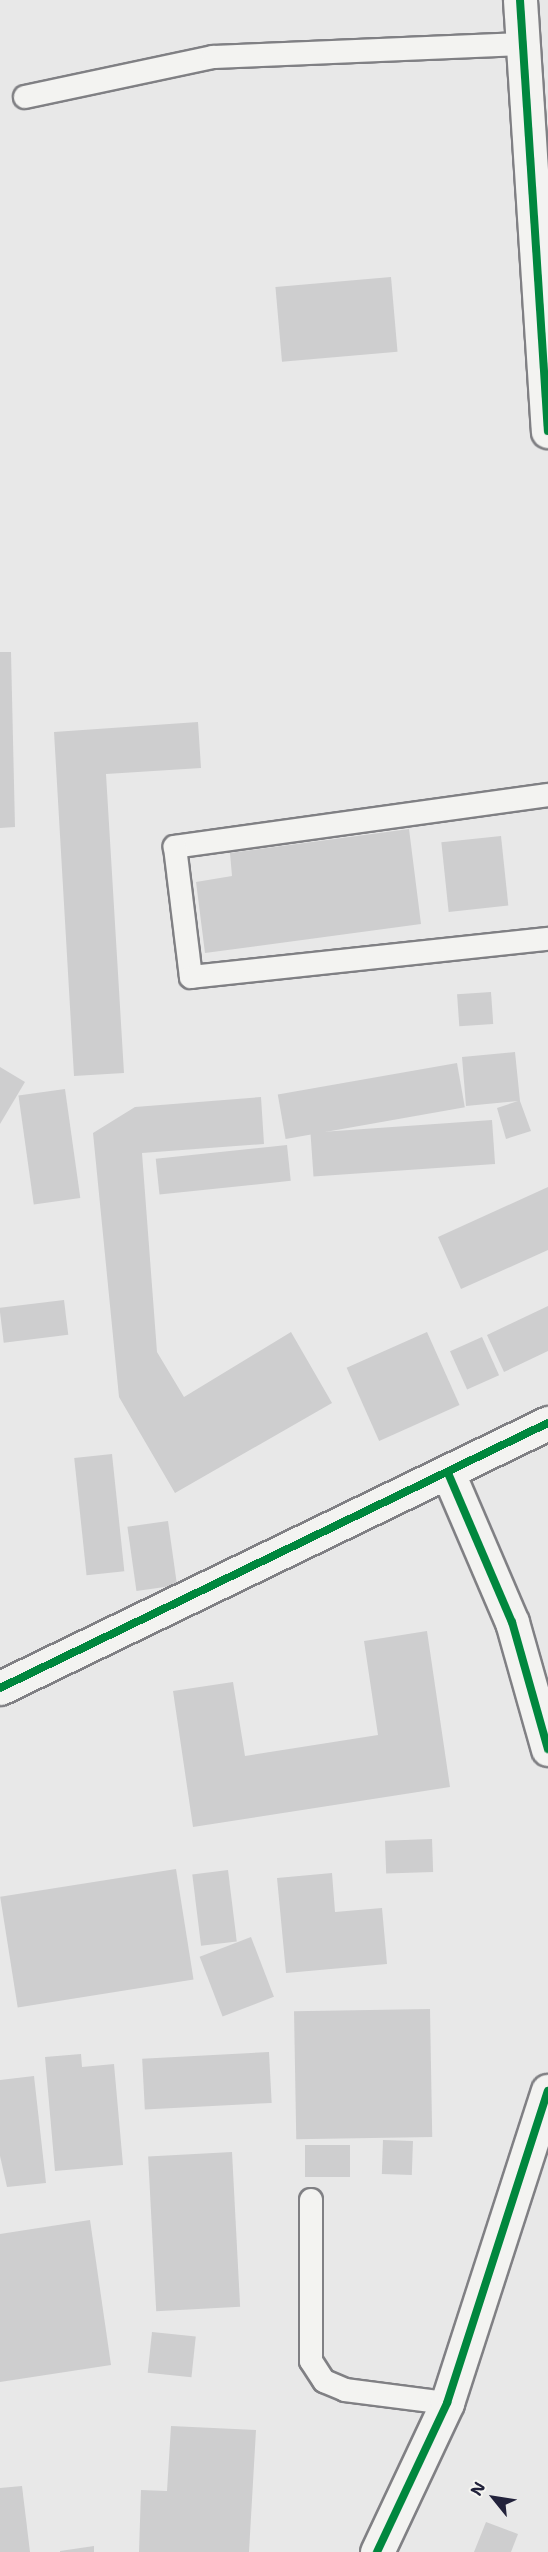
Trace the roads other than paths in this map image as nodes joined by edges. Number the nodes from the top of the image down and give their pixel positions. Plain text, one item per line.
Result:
1 (520, 0) edge
2 (523, 44) junction
3 (25, 97) dead end
4 (548, 431) edge
5 (548, 795) edge
6 (548, 939) edge
7 (548, 1423) edge
8 (448, 1473) junction
9 (0, 1688) edge
10 (548, 1749) edge
11 (548, 2091) edge
12 (311, 2200) dead end
13 (447, 2403) junction
14 (376, 2552) edge

1 - 2 street
2 - 3 lane
2 - 4 street
5 - 6 lane
7 - 8 street
8 - 9 street
8 - 10 street
11 - 13 street
12 - 13 lane
13 - 14 street

